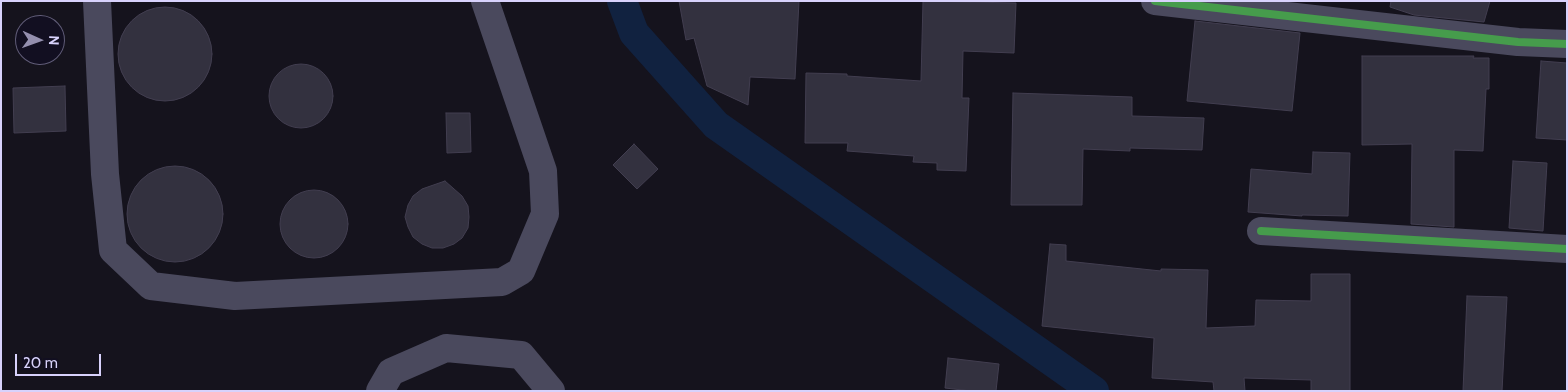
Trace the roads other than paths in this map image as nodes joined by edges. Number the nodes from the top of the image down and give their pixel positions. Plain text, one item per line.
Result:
1 (97, 1) edge
2 (485, 1) edge
3 (1155, 1) edge
4 (1567, 44) edge
5 (1261, 231) dead end
6 (1567, 249) edge
7 (380, 391) edge
8 (551, 391) edge

1 - 2 street
3 - 4 street
5 - 6 street
7 - 8 street

